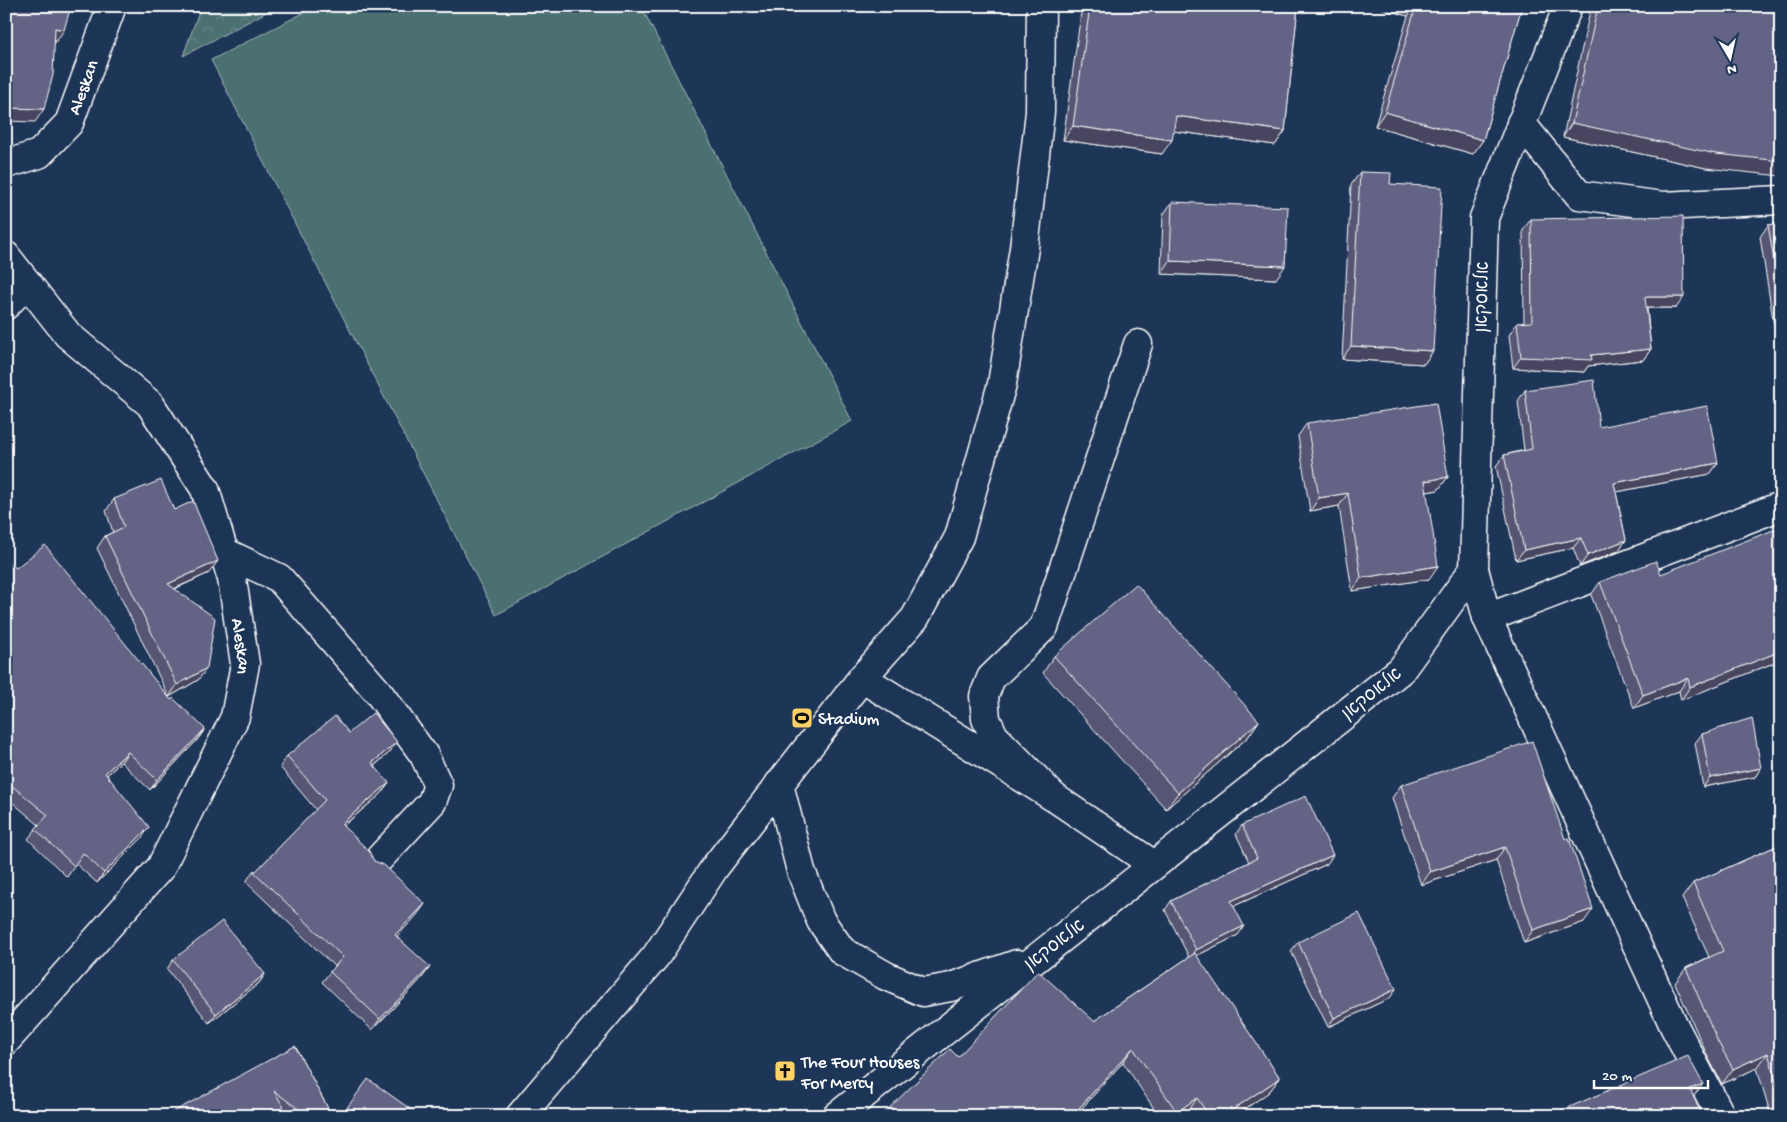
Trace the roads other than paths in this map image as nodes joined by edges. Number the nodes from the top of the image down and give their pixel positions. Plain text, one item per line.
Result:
1 (112, 6) edge
2 (1041, 6) edge
3 (1568, 6) edge
4 (1521, 123) junction
5 (6, 164) edge
6 (1781, 200) edge
7 (6, 256) edge
8 (28, 283) junction
9 (6, 305) edge
10 (1138, 344) dead end
11 (1781, 506) edge
12 (224, 552) junction
13 (1474, 569) junction
14 (1487, 618) junction
15 (862, 678) junction
16 (779, 784) junction
17 (1055, 798) junction
18 (377, 861) edge
19 (1154, 865) junction
20 (1038, 957) junction
21 (6, 1041) edge
22 (520, 1116) edge
23 (837, 1116) edge
24 (1721, 1116) edge

1 - 5 street, Aleskan
2 - 15 street
3 - 4 street, אלאסקאן
4 - 6 street
4 - 13 street, אלאסקאן
7 - 8 street, Aleskan
8 - 9 street
8 - 12 street, Aleskan
10 - 17 street
11 - 14 street
12 - 18 street
12 - 21 street, Aleskan
13 - 14 street
13 - 19 street, אלאסקאן
14 - 24 street
15 - 16 street
15 - 17 street
16 - 20 street
16 - 22 street
17 - 19 street
19 - 20 street, אלאסקאן
20 - 23 street, אלאסקאן

